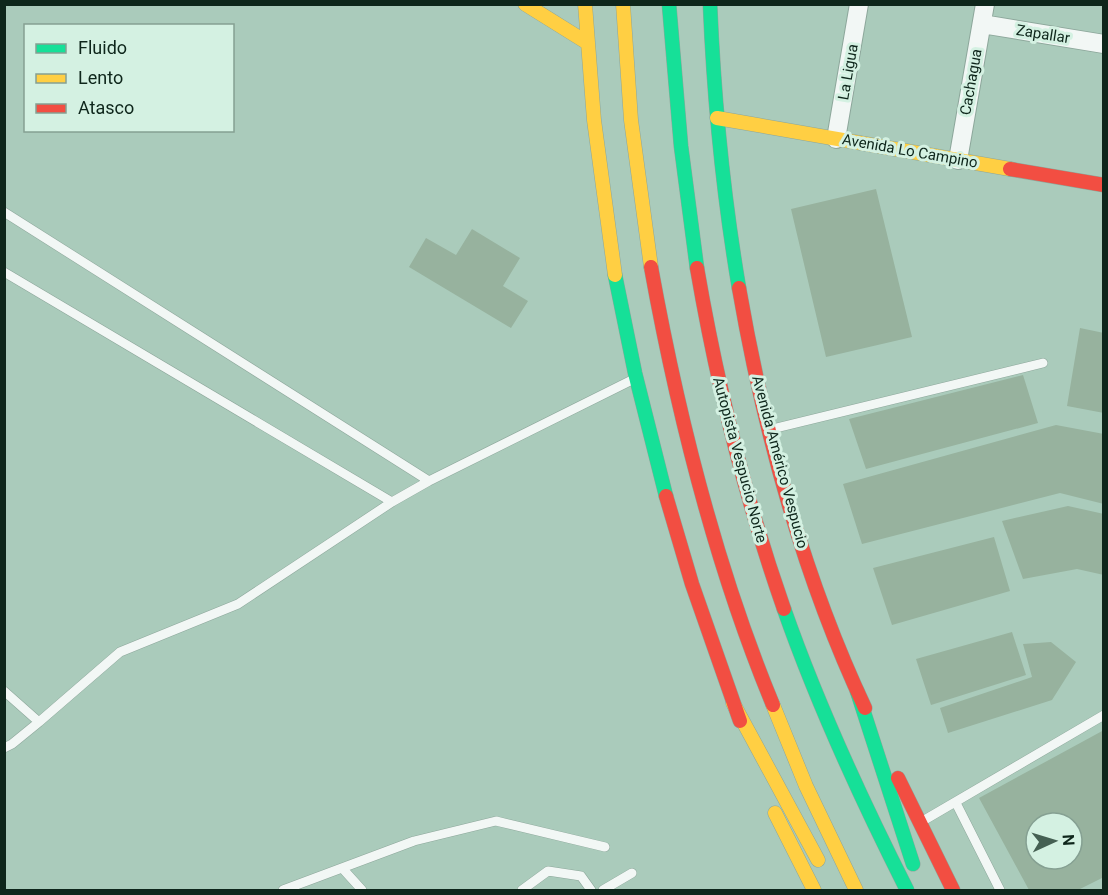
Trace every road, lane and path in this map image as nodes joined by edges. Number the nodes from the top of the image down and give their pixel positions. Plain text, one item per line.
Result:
1 (525, 4) edge
2 (585, 4) edge
3 (623, 4) edge
4 (669, 4) edge
5 (710, 4) edge
6 (859, 4) edge
7 (985, 4) edge
8 (982, 24) junction
9 (586, 42) junction
10 (1104, 44) edge
11 (717, 118) junction
12 (836, 139) junction
13 (958, 160) junction
14 (1104, 185) edge
15 (4, 212) edge
16 (4, 272) edge
17 (1043, 363) dead end
18 (635, 379) junction
19 (770, 430) junction
20 (429, 481) junction
21 (392, 502) junction
22 (856, 691) junction
23 (4, 692) edge
24 (733, 704) junction
25 (1104, 715) edge
26 (39, 722) junction
27 (4, 748) edge
28 (956, 803) junction
29 (919, 824) junction
30 (605, 847) dead end
31 (343, 869) junction
32 (824, 871) dead end
33 (632, 873) dead end
34 (919, 880) dead end
35 (283, 891) edge
36 (362, 891) edge
37 (522, 891) edge
38 (591, 891) edge
39 (603, 891) edge
40 (814, 891) edge
41 (856, 891) edge
42 (907, 891) edge
43 (953, 891) edge
44 (1000, 891) edge

1 - 9 main road
2 - 9 main road
3 - 41 main road
4 - 42 main road, Autopista Vespucio Norte
5 - 11 main road, Avenida Américo Vespucio
6 - 12 street, La Ligua
7 - 8 street, Cachagua
8 - 10 street, Zapallar
8 - 13 street, Cachagua
9 - 18 main road
11 - 12 main road, Avenida Lo Campino
11 - 19 main road, Avenida Américo Vespucio
12 - 13 main road, Avenida Lo Campino
13 - 14 main road, Avenida Lo Campino
15 - 20 lane
16 - 21 lane
17 - 19 lane
18 - 20 lane
18 - 24 main road
19 - 22 main road, Avenida Américo Vespucio
20 - 21 lane
21 - 26 lane
22 - 29 main road, Avenida Américo Vespucio
22 - 34 main road
23 - 26 lane
24 - 32 main road
24 - 40 main road
25 - 28 lane
26 - 27 lane
28 - 29 lane
28 - 44 lane
29 - 43 main road, Avenida Américo Vespucio
30 - 31 lane
31 - 35 lane
31 - 36 lane
33 - 39 lane
37 - 38 lane

